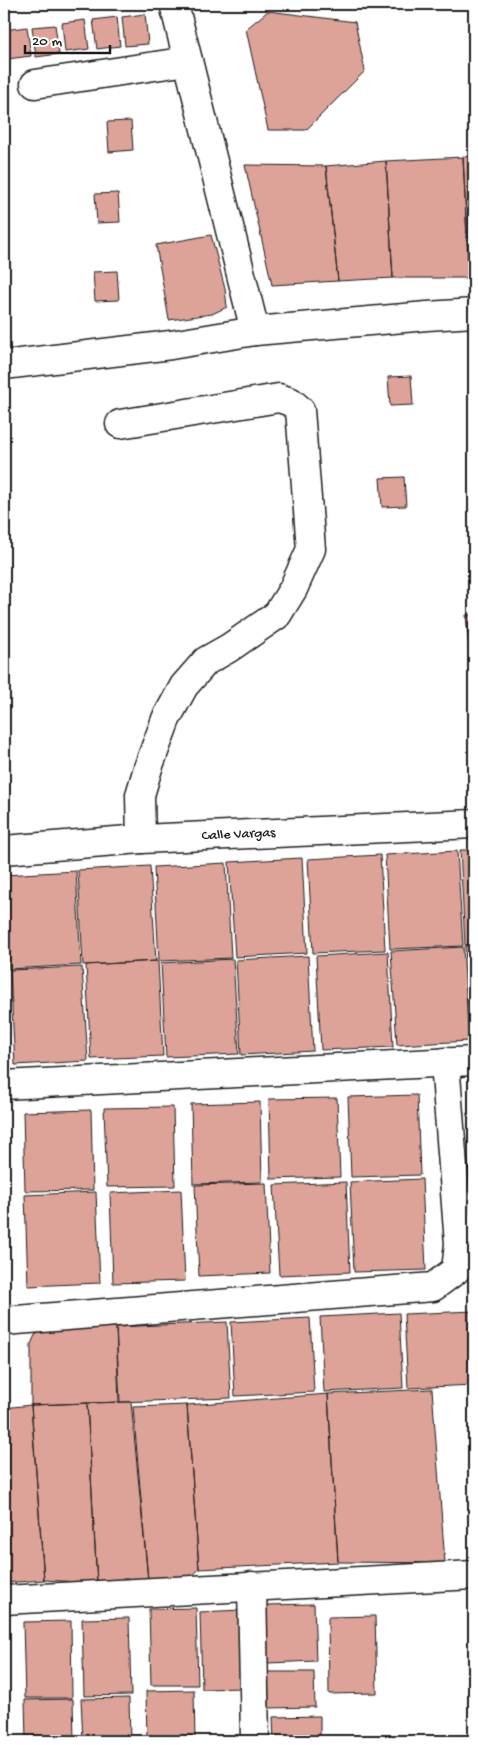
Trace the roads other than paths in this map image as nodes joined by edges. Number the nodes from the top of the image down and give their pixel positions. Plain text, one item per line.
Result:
1 (174, 4) edge
2 (188, 62) junction
3 (35, 84) dead end
4 (474, 313) edge
5 (255, 331) junction
6 (4, 365) edge
7 (120, 424) dead end
8 (474, 824) edge
9 (141, 839) junction
10 (4, 850) edge
11 (474, 1061) edge
12 (444, 1062) junction
13 (4, 1085) edge
14 (4, 1321) edge
15 (474, 1575) edge
16 (252, 1586) junction
17 (4, 1600) edge
18 (254, 1741) edge

1 - 2 street
2 - 3 street
2 - 5 street
4 - 5 street
5 - 6 street
7 - 9 street
8 - 9 street, Calle Vargas
9 - 10 street, Calle Vargas
11 - 12 street
12 - 13 street
12 - 14 street
15 - 16 street
16 - 17 street
16 - 18 street

